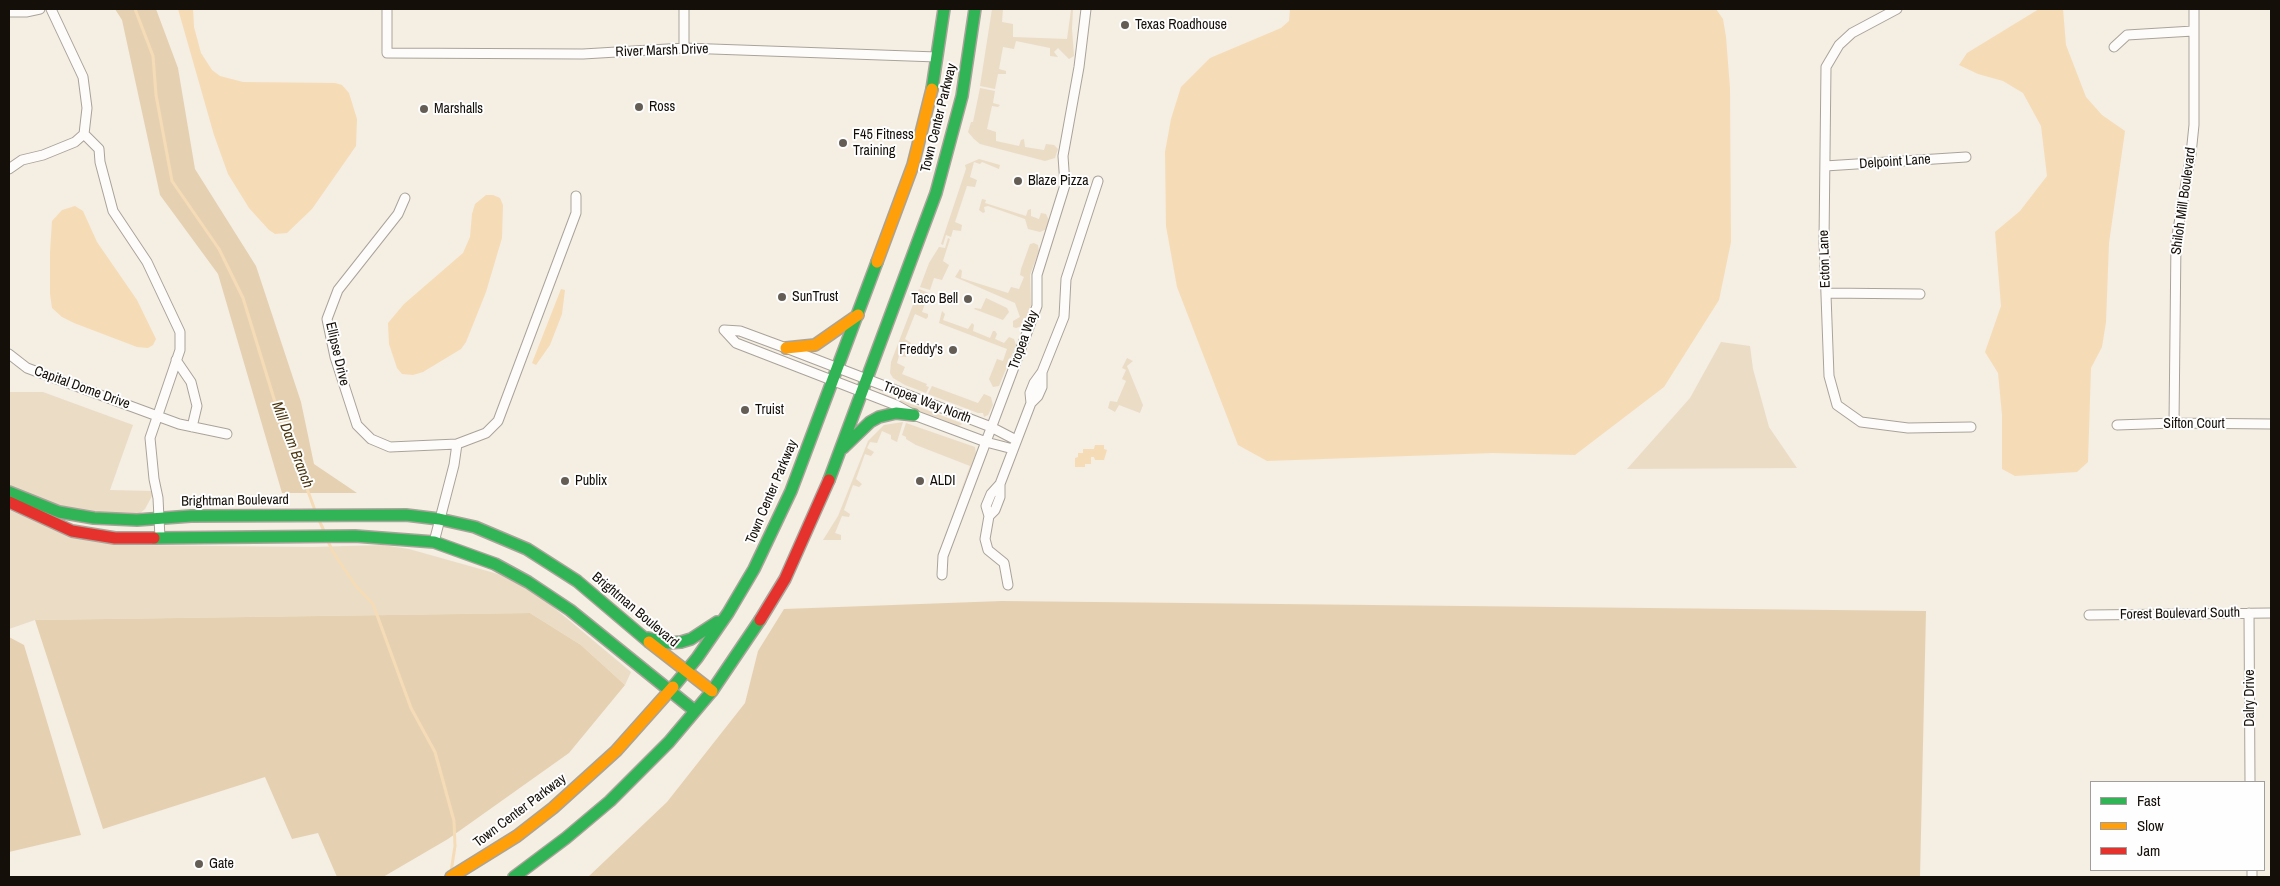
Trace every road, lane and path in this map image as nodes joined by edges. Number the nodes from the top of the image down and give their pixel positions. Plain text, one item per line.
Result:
1 (40, 9) edge
2 (51, 9) edge
3 (387, 9) edge
4 (684, 9) edge
5 (944, 9) edge
6 (975, 9) edge
7 (1086, 9) edge
8 (1897, 9) edge
9 (2194, 9) edge
10 (9, 12) edge
11 (2193, 30) junction
12 (684, 48) junction
13 (2114, 48) dead end
14 (937, 58) junction
15 (84, 134) junction
16 (1966, 157) dead end
17 (1825, 166) junction
18 (9, 169) edge
19 (1098, 180) dead end
20 (576, 196) dead end
21 (405, 198) dead end
22 (1826, 293) junction
23 (1920, 294) dead end
24 (858, 315) junction
25 (786, 348) junction
26 (9, 354) edge
27 (176, 360) junction
28 (837, 368) junction
29 (866, 380) junction
30 (832, 381) junction
31 (862, 392) junction
32 (914, 415) junction
33 (158, 416) junction
34 (2174, 423) junction
35 (2271, 424) edge
36 (2117, 425) dead end
37 (192, 427) junction
38 (991, 427) junction
39 (1971, 427) dead end
40 (227, 434) dead end
41 (1016, 440) junction
42 (986, 442) junction
43 (457, 444) junction
44 (1013, 450) junction
45 (840, 452) junction
46 (9, 492) edge
47 (9, 502) edge
48 (159, 518) junction
49 (439, 519) junction
50 (160, 538) junction
51 (434, 542) junction
52 (942, 575) dead end
53 (1008, 585) dead end
54 (728, 612) junction
55 (2249, 613) junction
56 (2271, 613) edge
57 (2089, 615) dead end
58 (641, 636) junction
59 (686, 671) junction
60 (671, 690) junction
61 (712, 691) junction
62 (695, 711) junction
63 (2250, 781) edge
64 (450, 877) edge
65 (514, 877) edge

1 - 10 street
2 - 15 street
3 - 12 street, River Marsh Drive
4 - 12 street
5 - 14 main road, Town Center Parkway
6 - 29 main road, Town Center Parkway
7 - 38 street, Tropea Way
8 - 17 street, Ecton Lane
9 - 11 street, Shiloh Mill Boulevard
11 - 13 street
11 - 34 street, Shiloh Mill Boulevard
12 - 14 street, River Marsh Drive
14 - 24 main road, Town Center Parkway
15 - 18 street
15 - 27 street
16 - 17 street, Delpoint Lane
17 - 22 street, Ecton Lane
19 - 41 street
20 - 43 street, Ellipse Drive
21 - 43 street, Ellipse Drive
22 - 23 street
22 - 39 street, Ecton Lane
24 - 25 main road
24 - 28 main road, Town Center Parkway
25 - 28 street, Tropea Way North
25 - 30 street, Tropea Way North
26 - 33 street, Capital Dome Drive
27 - 33 street
27 - 37 street
28 - 29 street, Tropea Way North
28 - 30 main road, Town Center Parkway
29 - 31 main road, Town Center Parkway
29 - 38 street, Tropea Way North
30 - 31 street, Tropea Way North
30 - 54 main road, Town Center Parkway
31 - 32 street, Tropea Way North
31 - 45 main road, Town Center Parkway
32 - 42 street, Tropea Way North
32 - 45 main road
33 - 37 street, Capital Dome Drive
33 - 48 street
34 - 35 street, Sifton Court
34 - 36 street, Sifton Court
37 - 40 street, Capital Dome Drive
38 - 41 street, Tropea Way North
38 - 42 street, Tropea Way
41 - 44 street
42 - 44 street, Tropea Way North
42 - 52 street, Tropea Way
43 - 49 street
44 - 53 street
45 - 61 main road, Town Center Parkway
46 - 48 main road, Brightman Boulevard
47 - 50 main road
48 - 49 main road, Brightman Boulevard
48 - 50 street
49 - 51 street
49 - 58 main road, Brightman Boulevard
50 - 51 main road
51 - 60 main road
54 - 58 main road
54 - 59 main road, Town Center Parkway
55 - 56 street, Forest Boulevard South
55 - 57 street, Forest Boulevard South
55 - 63 street, Dalry Drive
58 - 59 main road, Brightman Boulevard
59 - 60 main road, Town Center Parkway
59 - 61 main road, Brightman Boulevard
60 - 62 main road
60 - 64 main road, Town Center Parkway
61 - 62 main road, Town Center Parkway
62 - 65 main road, Town Center Parkway

